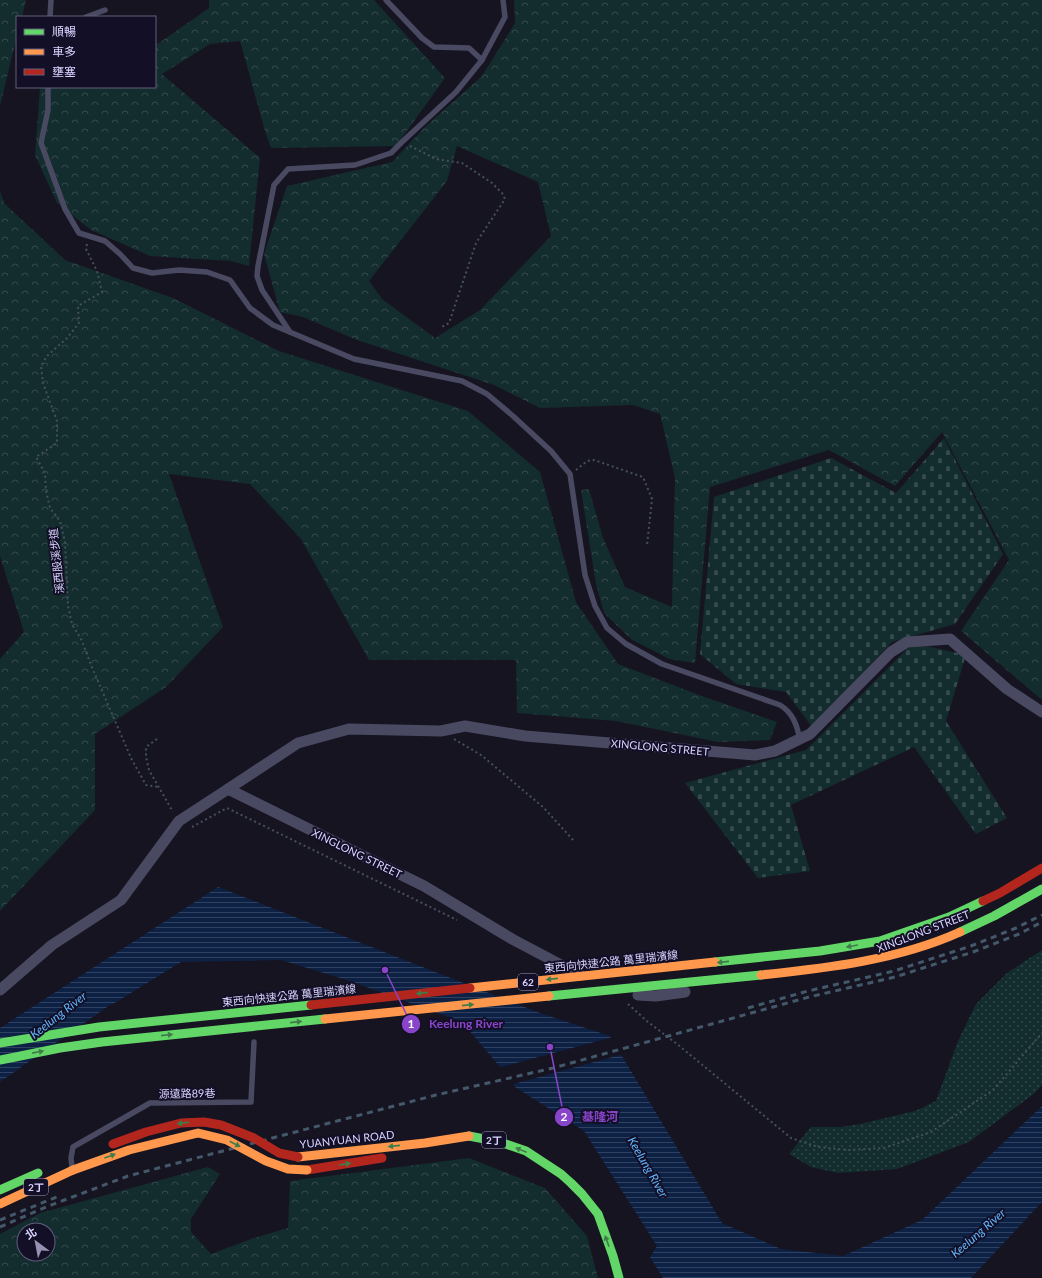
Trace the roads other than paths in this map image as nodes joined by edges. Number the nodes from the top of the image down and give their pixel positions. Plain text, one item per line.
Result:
1 (51, 0) edge
2 (386, 0) edge
3 (503, 0) edge
4 (105, 10) dead end
5 (50, 16) edge
6 (89, 16) edge
7 (482, 60) junction
8 (48, 88) edge
9 (290, 332) junction
10 (1042, 712) edge
11 (800, 740) junction
12 (228, 789) junction
13 (1042, 868) edge
14 (1042, 877) edge
15 (1042, 889) edge
16 (0, 990) edge
17 (254, 1042) dead end
18 (0, 1043) edge
19 (0, 1060) edge
20 (105, 1146) dead end
21 (436, 1150) dead end
22 (84, 1154) dead end
23 (413, 1154) dead end
24 (390, 1157) dead end
25 (67, 1160) junction
26 (49, 1168) dead end
27 (73, 1170) junction
28 (560, 1186) dead end
29 (0, 1190) edge
30 (572, 1196) dead end
31 (0, 1204) edge
32 (591, 1221) dead end
33 (598, 1242) dead end
34 (619, 1278) edge

1 - 5 lane
2 - 7 lane
3 - 7 lane
4 - 6 lane
7 - 9 lane
8 - 9 lane
9 - 11 lane
10 - 11 street, XINGLONG STREET
11 - 12 street, XINGLONG STREET
12 - 14 street, XINGLONG STREET
12 - 16 street, XINGLONG STREET
13 -> 18 main road, 東西向快速公路 萬里瑞濱線 / 62, bridge
19 -> 15 main road, 62, bridge
17 - 25 lane, 源遠路89巷
34 -> 20 main road, YUANYUAN ROAD / 2丁, bridge
21 - 23 main road
22 - 25 main road
27 -> 24 main road, YUANYUAN ROAD / 2丁, bridge
25 - 27 lane
26 - 29 main road, 2丁
27 - 31 main road, YUANYUAN ROAD / 2丁
28 - 30 main road
32 - 33 main road

